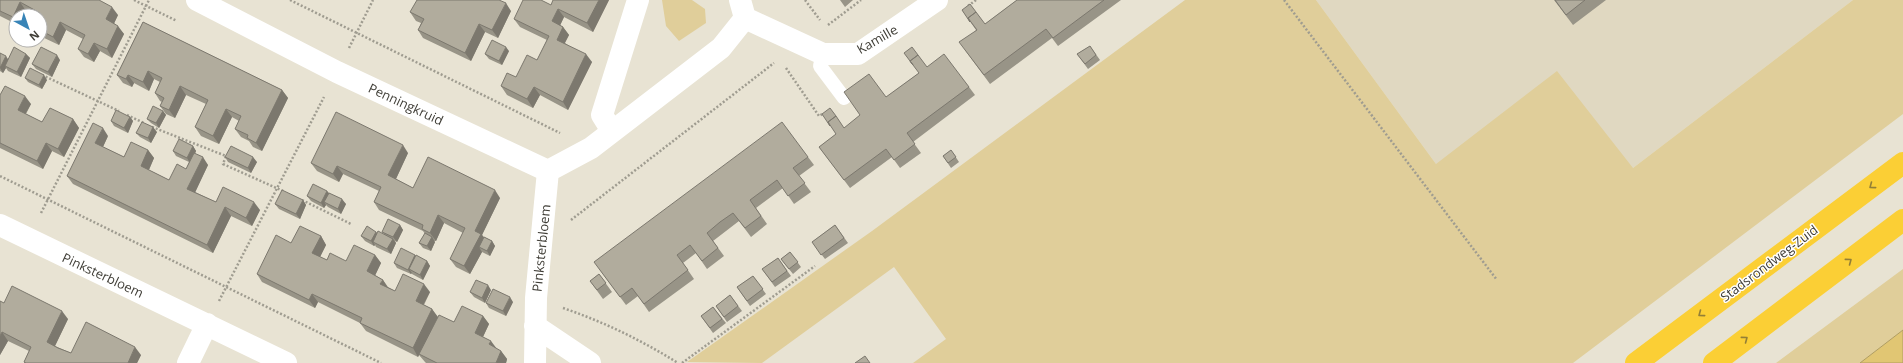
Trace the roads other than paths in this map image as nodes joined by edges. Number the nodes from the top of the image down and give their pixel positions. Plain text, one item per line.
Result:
1 (197, 0) edge
2 (638, 0) edge
3 (936, 0) edge
4 (742, 9) edge
5 (823, 54) junction
6 (844, 98) edge
7 (612, 131) junction
8 (1903, 163) edge
9 (548, 171) junction
10 (1903, 220) edge
11 (0, 225) edge
12 (207, 324) junction
13 (535, 326) junction
14 (188, 363) edge
15 (286, 363) edge
16 (535, 363) edge
17 (590, 363) edge
18 (1636, 363) edge
19 (1714, 363) edge

1 - 9 street, Penningkruid
2 - 7 street
3 - 5 street, Kamille
4 - 5 street, Kamille
4 - 7 street
5 - 6 lane
7 - 9 street
8 -> 18 highway, Stadsrondweg-Zuid
9 - 13 street, Pinksterbloem
19 -> 10 highway
11 - 12 street, Pinksterbloem
12 - 14 street
12 - 15 street, Pinksterbloem
13 - 16 street, Pinksterbloem
13 - 17 street

